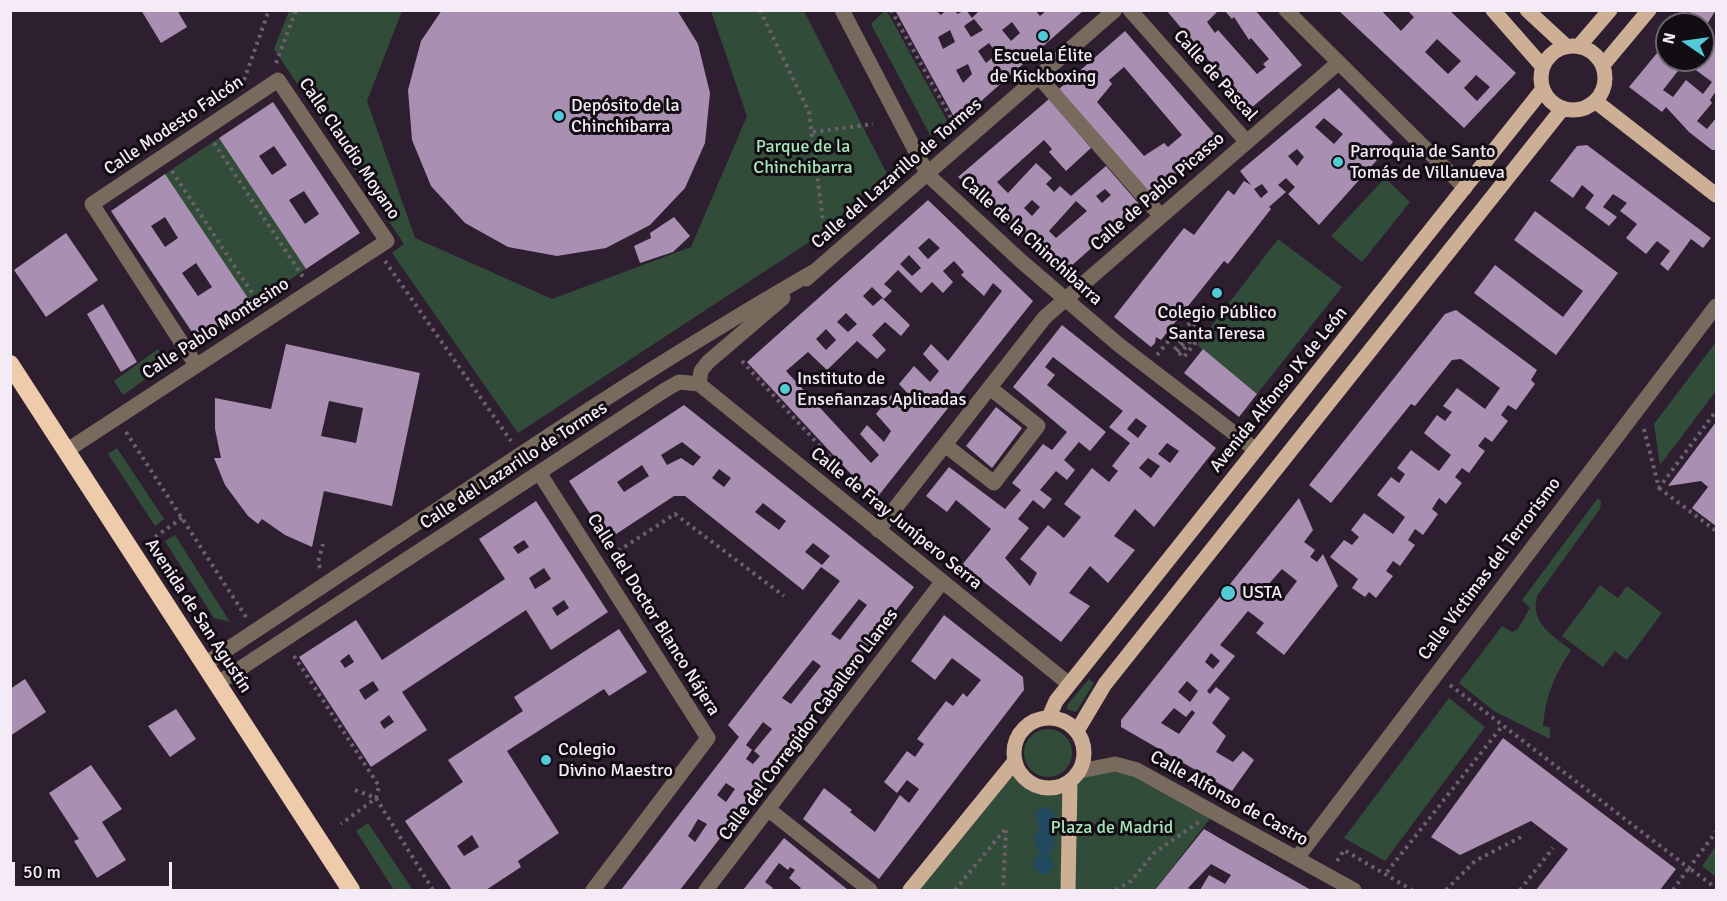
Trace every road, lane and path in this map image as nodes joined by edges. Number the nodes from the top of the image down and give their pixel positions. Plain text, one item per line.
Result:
1 (269, 10) edge
2 (296, 10) edge
3 (760, 10) edge
4 (891, 10) edge
5 (1115, 10) edge
6 (1130, 10) edge
7 (1286, 10) edge
8 (1493, 10) edge
9 (1527, 10) edge
10 (1610, 10) edge
11 (1649, 10) edge
12 (846, 13) edge
13 (1572, 46) junction
14 (1338, 63) junction
15 (1603, 65) junction
16 (1543, 67) junction
17 (1039, 77) junction
18 (278, 80) junction
19 (1543, 89) junction
20 (251, 99) junction
21 (1595, 101) junction
22 (1563, 108) junction
23 (873, 124) dead end
24 (956, 128) dead end
25 (205, 130) junction
26 (813, 132) junction
27 (1246, 141) junction
28 (163, 158) junction
29 (928, 175) junction
30 (1465, 188) junction
31 (1715, 190) edge
32 (1160, 215) junction
33 (825, 237) dead end
34 (381, 244) junction
35 (813, 272) junction
36 (311, 290) junction
37 (1065, 299) junction
38 (1716, 306) edge
39 (269, 318) junction
40 (1206, 329) dead end
41 (1157, 355) dead end
42 (742, 362) dead end
43 (10, 364) edge
44 (196, 365) junction
45 (699, 384) junction
46 (990, 388) junction
47 (1716, 411) edge
48 (117, 417) junction
49 (1644, 428) dead end
50 (511, 442) dead end
51 (945, 445) junction
52 (66, 450) junction
53 (1256, 450) junction
54 (540, 474) junction
55 (1659, 488) junction
56 (867, 497) dead end
57 (182, 518) junction
58 (878, 530) junction
59 (1716, 531) edge
60 (154, 537) dead end
61 (324, 544) dead end
62 (615, 552) dead end
63 (320, 568) dead end
64 (942, 582) junction
65 (784, 596) dead end
66 (246, 618) dead end
67 (294, 656) dead end
68 (205, 664) junction
69 (218, 683) junction
70 (1069, 684) junction
71 (1449, 685) dead end
72 (1049, 717) junction
73 (1503, 725) junction
74 (1077, 731) junction
75 (1015, 761) junction
76 (1075, 776) junction
77 (355, 790) dead end
78 (375, 798) junction
79 (769, 810) junction
80 (341, 824) dead end
81 (1188, 831) dead end
82 (1716, 832) edge
83 (1521, 837) dead end
84 (1553, 848) dead end
85 (1297, 858) junction
86 (1334, 867) dead end
87 (1689, 868) junction
88 (1387, 872) dead end
89 (1716, 888) edge
90 (351, 891) edge
91 (433, 891) edge
92 (593, 891) edge
93 (706, 891) edge
94 (870, 891) edge
95 (910, 891) edge
96 (955, 891) edge
97 (1003, 891) edge
98 (1068, 891) edge
99 (1116, 891) edge
100 (1354, 891) edge
101 (1412, 891) edge
102 (1446, 891) edge
103 (1520, 891) edge
104 (1673, 891) edge

1 - 20 path
2 - 18 path
3 - 26 path
4 - 24 path
5 - 17 street, Calle del Lazarillo de Tormes
6 - 27 street, Calle de Pascal
7 - 14 street
8 - 16 main road
9 - 13 main road
10 - 13 main road
11 - 15 main road
12 - 29 street, Calle de la Chinchibarra
13 - 15 main road
13 - 16 main road
14 - 27 street, Calle de Pablo Picasso
14 - 30 street
15 - 21 main road
16 - 19 main road
17 - 29 street, Calle del Lazarillo de Tormes
17 - 32 street
18 - 20 street, Calle Modesto Falcón
18 - 34 street, Calle Claudio Moyano
19 - 22 main road
19 - 30 main road, Avenida Alfonso IX de León
20 - 25 street, Calle Modesto Falcón
21 - 22 main road
21 - 31 main road
22 - 74 main road
23 - 26 path
25 - 28 street, Calle Modesto Falcón
25 - 36 path
26 - 33 path
27 - 32 street, Calle de Pablo Picasso
28 - 39 path
28 - 44 street, Calle Modesto Falcón
29 - 35 street, Calle del Lazarillo de Tormes
29 - 37 street, Calle de la Chinchibarra
30 - 53 main road, Avenida Alfonso IX de León
32 - 37 street, Calle de Pablo Picasso
34 - 36 street, Calle Pablo Montesino
34 - 50 path
35 - 45 street, Calle del Lazarillo de Tormes
35 - 68 street, Calle del Lazarillo de Tormes
36 - 39 street, Calle Pablo Montesino
37 - 46 street, Calle de Pablo Picasso
37 - 53 street, Calle de la Chinchibarra
38 - 85 street, Calle Víctimas del Terrorismo
39 - 44 street, Calle Pablo Montesino
40 - 41 path
42 - 56 path
43 - 52 highway, Avenida de San Agustín
44 - 48 street, Calle Pablo Montesino
45 - 54 street, Calle del Lazarillo de Tormes
45 - 58 street, Calle de Fray Junípero Serra
46 - 51 street, Calle de Pablo Picasso
46 - 51 street
47 - 55 path
48 - 52 street, Calle Pablo Montesino
48 - 57 path
49 - 55 path
51 - 58 street, Calle de Pablo Picasso
52 - 68 highway, Avenida de San Agustín
53 - 70 main road, Avenida Alfonso IX de León
54 - 69 street, Calle del Lazarillo de Tormes
54 - 92 street, Calle del Doctor Blanco Nájera
55 - 59 path
57 - 60 path
57 - 66 path
58 - 64 street, Calle de Fray Junípero Serra
61 - 63 path
62 - 65 path
64 - 70 street, Calle de Fray Junípero Serra
64 - 79 street, Calle del Corregidor Caballero Llanes
67 - 78 path
68 - 69 highway, Avenida de San Agustín
69 - 90 highway, Avenida de San Agustín
70 - 72 main road, Avenida Alfonso IX de León
71 - 73 path
72 - 74 main road
72 - 75 main road
73 - 87 path
73 - 88 path
74 - 76 main road
75 - 76 main road
75 - 95 main road
76 - 85 street, Calle Alfonso de Castro
76 - 98 main road
77 - 78 path
78 - 80 path
78 - 91 path
79 - 93 street, Calle del Corregidor Caballero Llanes
79 - 94 street
81 - 99 path
82 - 87 path
83 - 102 path
84 - 103 path
85 - 100 street, Calle Alfonso de Castro
86 - 101 path
87 - 89 path
87 - 104 path
96 - 97 path

